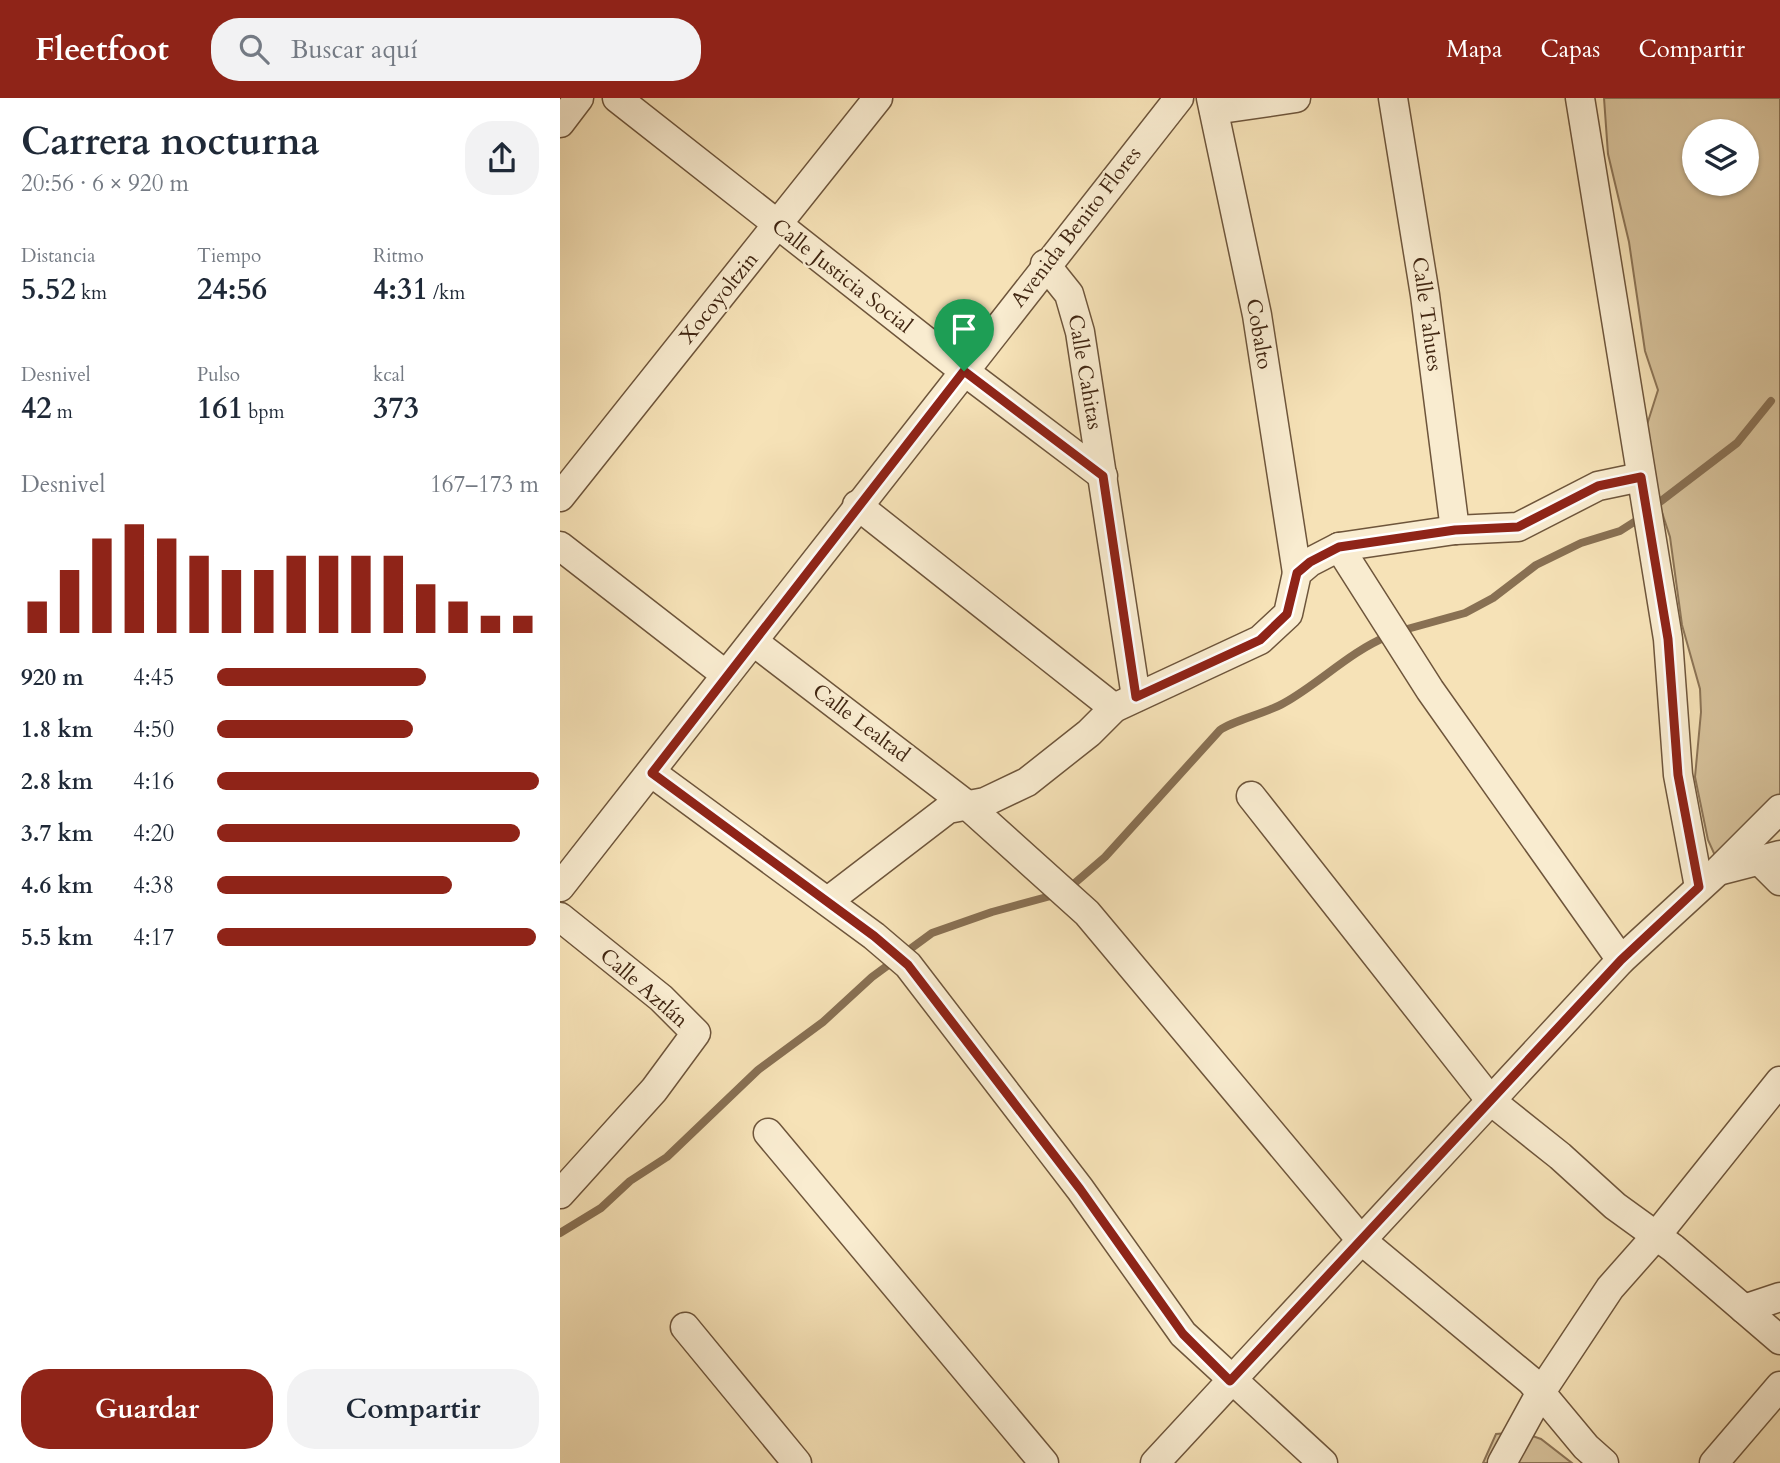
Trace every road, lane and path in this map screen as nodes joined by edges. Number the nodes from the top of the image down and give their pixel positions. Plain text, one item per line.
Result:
1 (579, 98) edge
2 (617, 98) edge
3 (878, 98) edge
4 (1179, 98) edge
5 (1296, 98) edge
6 (1393, 98) edge
7 (1580, 98) edge
8 (1212, 104) edge
9 (560, 122) edge
10 (778, 225) junction
11 (1045, 264) junction
12 (964, 371) junction
13 (1103, 476) junction
14 (1641, 477) junction
15 (560, 497) edge
16 (857, 505) junction
17 (1455, 530) junction
18 (560, 546) edge
19 (1339, 547) junction
20 (1297, 573) junction
21 (754, 642) junction
22 (726, 676) junction
23 (1125, 702) junction
24 (652, 773) junction
25 (1251, 796) dead end
26 (967, 805) junction
27 (1780, 808) edge
28 (1769, 856) edge
29 (1709, 879) junction
30 (1780, 881) edge
31 (560, 887) edge
32 (828, 901) junction
33 (560, 917) edge
34 (1621, 960) junction
35 (1780, 1081) edge
36 (1491, 1101) junction
37 (768, 1133) dead end
38 (560, 1194) edge
39 (1656, 1236) junction
40 (1361, 1240) junction
41 (1780, 1297) edge
42 (1744, 1309) junction
43 (685, 1327) dead end
44 (1780, 1340) edge
45 (1230, 1381) junction
46 (1780, 1386) edge
47 (1541, 1392) junction
48 (797, 1463) edge
49 (1044, 1463) edge
50 (1155, 1463) edge
51 (1323, 1463) edge
52 (1502, 1463) edge
53 (1604, 1463) edge
54 (1714, 1463) edge

1 - 9 street
2 - 10 street, Calle Justicia Social
3 - 10 street, Xocoyoltzin
4 - 11 street, Avenida Benito Flores
5 - 8 street
6 - 17 street, Calle Tahues
7 - 14 street
8 - 20 street, Cobalto
10 - 12 street, Calle Justicia Social
10 - 15 street, Xocoyoltzin
11 - 12 street, Avenida Benito Flores
11 - 13 street, Calle Cahitas
12 - 13 street, Calle Justicia Social
12 - 16 street, Avenida Benito Flores
13 - 23 street, Calle Cahitas
14 - 17 street
14 - 29 street
16 - 21 street, Avenida Benito Flores
16 - 23 street
17 - 19 street
18 - 22 street
19 - 20 street
19 - 34 street
20 - 23 street
21 - 22 street, Avenida Benito Flores
21 - 26 street, Calle Lealtad
22 - 24 street, Avenida Benito Flores
23 - 26 street
24 - 31 street, Avenida Benito Flores
24 - 32 street
25 - 36 street
26 - 32 street
26 - 40 street, Calle Lealtad
27 - 29 street
28 - 29 street
28 - 30 street
29 - 34 street
32 - 45 street
33 - 38 street, Calle Aztlán
34 - 36 street
35 - 39 street
36 - 39 street
36 - 40 street
37 - 49 street
39 - 42 street
39 - 47 street
40 - 45 street
40 - 47 street, Calle Lealtad
41 - 42 street
42 - 44 street
43 - 48 street
45 - 50 street
45 - 51 street
46 - 54 street
47 - 52 street
47 - 53 street, Calle Lealtad

